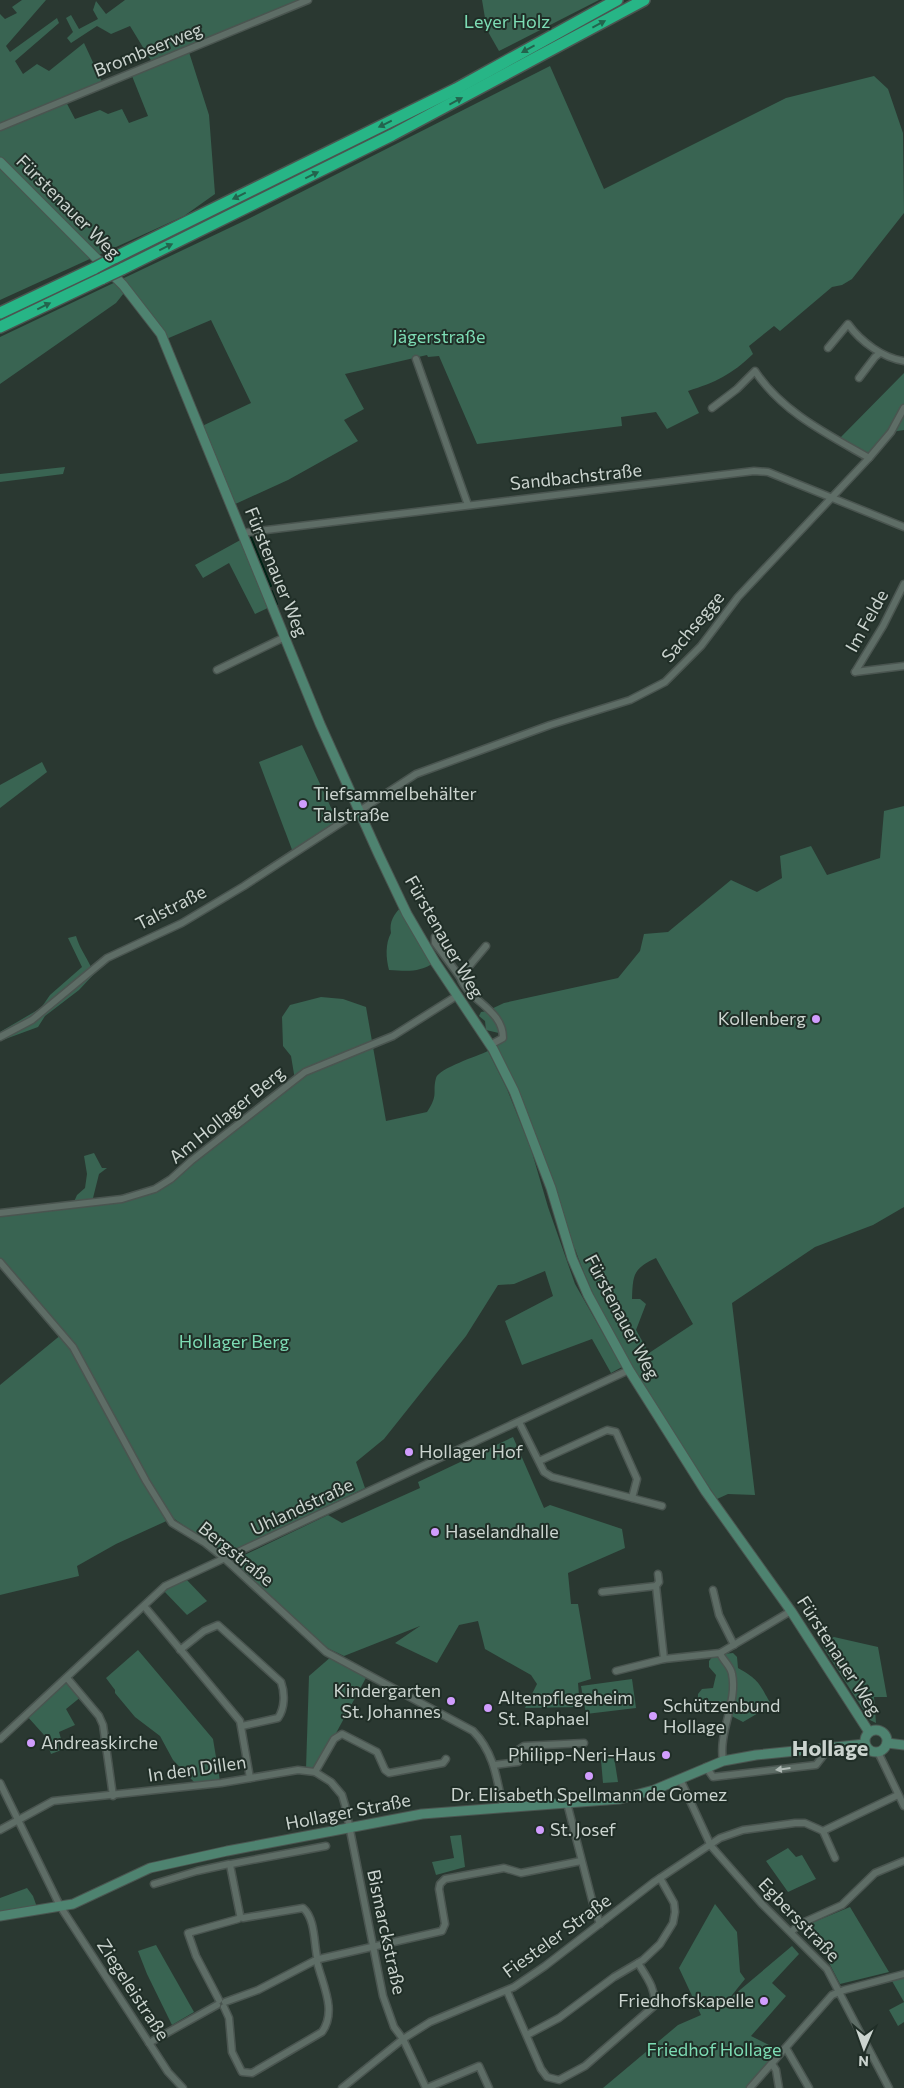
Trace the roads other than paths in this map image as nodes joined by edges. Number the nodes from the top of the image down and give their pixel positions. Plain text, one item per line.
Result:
1 (308, 0) edge
2 (617, 0) edge
3 (644, 0) edge
4 (0, 127) edge
5 (0, 162) edge
6 (0, 313) edge
7 (0, 327) edge
8 (828, 348) dead end
9 (880, 353) junction
10 (416, 360) dead end
11 (904, 361) edge
12 (859, 378) dead end
13 (712, 408) dead end
14 (904, 408) edge
15 (869, 458) junction
16 (832, 497) junction
17 (468, 505) junction
18 (904, 527) edge
19 (242, 533) junction
20 (904, 584) edge
21 (285, 637) junction
22 (904, 666) edge
23 (217, 670) dead end
24 (360, 812) junction
25 (435, 937) dead end
26 (486, 946) dead end
27 (460, 977) junction
28 (458, 995) junction
29 (0, 1037) edge
30 (490, 1045) junction
31 (0, 1213) edge
32 (0, 1262) edge
33 (629, 1370) junction
34 (519, 1422) junction
35 (539, 1461) junction
36 (632, 1498) junction
37 (662, 1506) dead end
38 (225, 1559) junction
39 (658, 1574) dead end
40 (656, 1586) junction
41 (713, 1590) dead end
42 (602, 1592) dead end
43 (144, 1606) junction
44 (791, 1611) junction
45 (734, 1645) junction
46 (180, 1650) junction
47 (720, 1653) junction
48 (664, 1659) junction
49 (616, 1671) dead end
50 (67, 1678) junction
51 (242, 1726) junction
52 (869, 1732) junction
53 (0, 1740) edge
54 (584, 1743) dead end
55 (887, 1743) junction
56 (865, 1744) junction
57 (904, 1745) edge
58 (822, 1747) junction
59 (878, 1752) junction
60 (446, 1759) dead end
61 (723, 1760) junction
62 (494, 1765) junction
63 (706, 1767) junction
64 (315, 1772) junction
65 (250, 1778) junction
66 (680, 1779) junction
67 (0, 1783) edge
68 (898, 1795) junction
69 (113, 1796) junction
70 (567, 1803) junction
71 (904, 1806) edge
72 (503, 1808) junction
73 (19, 1821) junction
74 (349, 1828) junction
75 (0, 1830) edge
76 (823, 1831) junction
77 (326, 1846) dead end
78 (711, 1846) junction
79 (227, 1851) junction
80 (835, 1858) dead end
81 (581, 1861) junction
82 (904, 1861) edge
83 (230, 1864) junction
84 (660, 1878) junction
85 (154, 1884) dead end
86 (60, 1906) junction
87 (0, 1916) edge
88 (241, 1917) junction
89 (600, 1924) junction
90 (791, 1932) junction
91 (373, 1946) junction
92 (317, 1960) junction
93 (638, 1963) junction
94 (904, 1974) edge
95 (507, 1991) junction
96 (839, 1991) junction
97 (221, 2003) junction
98 (527, 2035) junction
99 (403, 2039) junction
100 (149, 2043) junction
101 (786, 2048) junction
102 (772, 2064) junction
103 (183, 2088) edge
104 (342, 2088) edge
105 (426, 2088) edge
106 (489, 2088) edge
107 (750, 2088) edge
108 (779, 2088) edge
109 (808, 2088) edge
110 (889, 2088) edge

1 - 4 street, Brombeerweg
2 -> 6 highway, bridge
7 -> 3 highway, bridge
5 - 19 street, Fürstenauer Weg
8 - 9 street
9 - 11 street
9 - 12 street
10 - 17 street
13 - 15 street
14 - 15 street, Sachsegge
15 - 16 street, Sachsegge
16 - 17 street, Sandbachstraße
16 - 18 street, Sandbachstraße
16 - 24 street, Sachsegge
17 - 19 street, Sandbachstraße
19 - 21 street, Fürstenauer Weg
20 - 22 street, Im Felde
21 - 23 street
21 - 24 street, Fürstenauer Weg
24 - 28 street, Fürstenauer Weg
24 - 29 street, Talstraße
25 - 27 street
26 - 27 street
27 - 30 street
28 - 30 street, Fürstenauer Weg
28 - 31 street, Am Hollager Berg
30 - 33 street, Fürstenauer Weg
32 - 38 street, Bergstraße
33 - 34 street, Uhlandstraße
33 - 44 street, Fürstenauer Weg
34 - 35 street
34 - 38 street, Uhlandstraße
35 - 36 street
35 - 36 street
36 - 37 street
38 - 43 street, Uhlandstraße
38 - 62 street, Bergstraße
39 - 40 street
40 - 42 street
40 - 48 street
41 - 45 street
43 - 46 street
43 - 50 street, Uhlandstraße
44 - 45 street
44 - 52 street, Fürstenauer Weg
45 - 47 street
46 - 51 street
46 - 51 street
47 - 48 street
47 - 61 street
48 - 49 street
50 - 53 street, Uhlandstraße
50 - 69 street
51 - 65 street
52 - 55 street
52 - 56 street
54 - 62 street
55 - 57 street
55 - 59 street
56 - 58 street, Hollager Straße
56 - 59 street
58 - 61 street, Hollager Straße
58 -> 63 street
59 - 68 street
60 - 64 street
61 - 63 street, Hollager Straße
62 - 72 street, Bergstraße
63 - 66 street, Hollager Straße
64 - 65 street, In den Dillen
64 - 74 street
65 - 69 street, In den Dillen
66 - 70 street, Hollager Straße
66 - 78 street, Egbersstraße
67 - 73 street, Ziegeleistraße
68 - 71 street
68 - 76 street
69 - 73 street, In den Dillen
70 - 72 street, Hollager Straße
70 - 81 street
72 - 74 street, Hollager Straße
73 - 75 street, In den Dillen
73 - 86 street, Ziegeleistraße
74 - 79 street, Hollager Straße
74 - 91 street, Bismarckstraße
76 - 78 street, Fiesteler Straße
76 - 80 street
77 - 83 street
78 - 84 street, Fiesteler Straße
78 - 90 street, Egbersstraße
79 - 83 street
79 - 86 street, Hollager Straße
81 - 89 street
81 - 91 street
82 - 90 street
83 - 85 street
83 - 88 street
84 - 89 street, Fiesteler Straße
84 - 93 street
86 - 87 street, Hollager Straße
86 - 100 street, Ziegeleistraße
88 - 92 street
88 - 97 street
89 - 95 street, Fiesteler Straße
90 - 96 street, Egbersstraße
91 - 92 street
91 - 99 street, Bismarckstraße
92 - 97 street
92 - 97 street
93 - 98 street
93 - 98 street
94 - 96 street
95 - 98 street
95 - 99 street, Fiesteler Straße
96 - 101 street
96 - 110 street, Egbersstraße
97 - 100 street
99 - 104 street, Fiesteler Straße
99 - 105 street, Bismarckstraße
100 - 103 street, Ziegeleistraße
101 - 102 street
101 - 109 street
102 - 107 street
102 - 108 street
105 - 106 street

